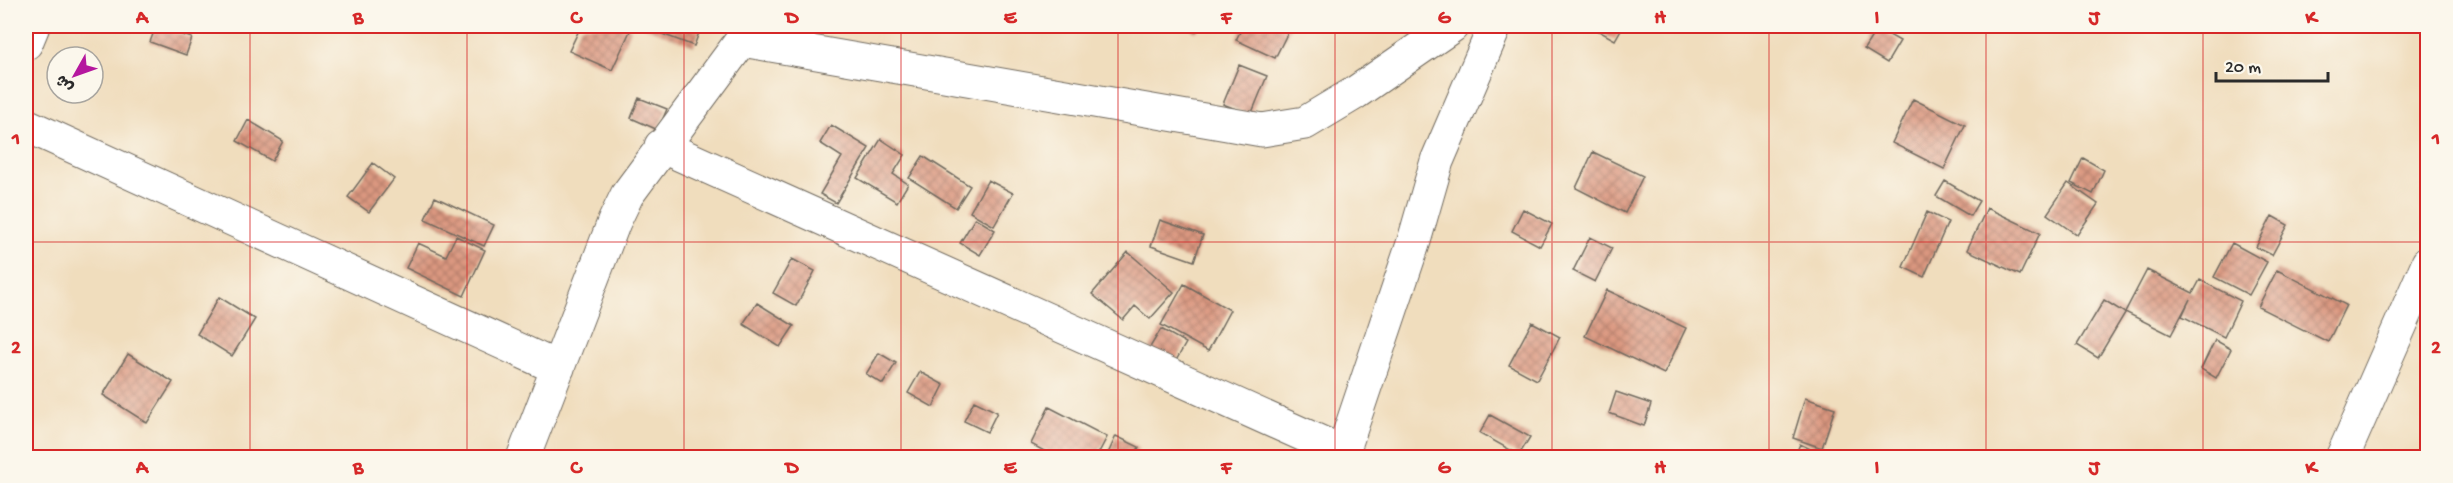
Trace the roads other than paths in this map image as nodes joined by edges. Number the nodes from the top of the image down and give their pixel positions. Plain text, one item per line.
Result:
1 (1452, 26) edge
2 (1495, 26) edge
3 (745, 33) edge
4 (26, 125) edge
5 (661, 146) junction
6 (2427, 263) edge
7 (558, 368) junction
8 (1341, 455) edge
9 (523, 458) edge
10 (2342, 458) edge

1 - 3 street
2 - 8 street
3 - 5 street
4 - 7 street
5 - 7 street
5 - 8 street
6 - 10 street
7 - 9 street

